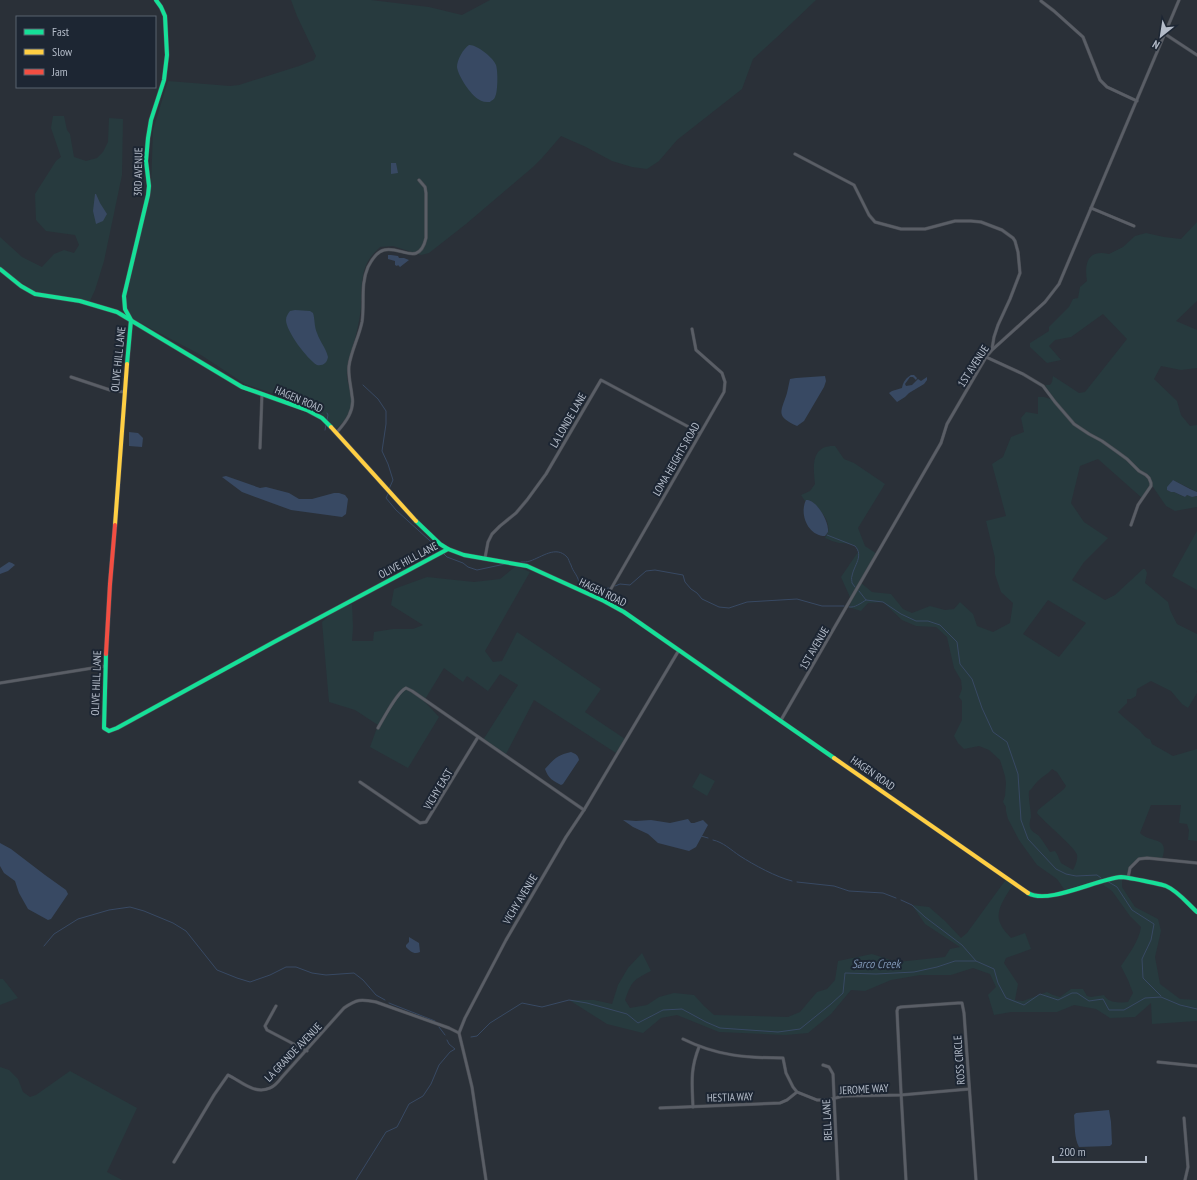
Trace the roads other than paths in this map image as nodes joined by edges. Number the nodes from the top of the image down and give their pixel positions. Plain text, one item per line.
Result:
1 (156, 0) edge
2 (1179, 0) edge
3 (1041, 1) dead end
4 (1165, 34) junction
5 (1197, 55) edge
6 (1137, 101) junction
7 (795, 154) dead end
8 (419, 180) dead end
9 (1091, 208) junction
10 (1134, 226) dead end
11 (0, 269) edge
12 (131, 320) junction
13 (692, 329) dead end
14 (992, 350) junction
15 (986, 357) junction
16 (71, 377) dead end
17 (124, 392) junction
18 (262, 394) junction
19 (337, 432) junction
20 (700, 433) junction
21 (260, 448) dead end
22 (1131, 525) dead end
23 (448, 549) junction
24 (485, 558) junction
25 (604, 601) junction
26 (679, 650) junction
27 (105, 666) junction
28 (0, 683) edge
29 (781, 720) junction
30 (378, 728) dead end
31 (478, 737) junction
32 (360, 782) dead end
33 (584, 810) junction
34 (1197, 863) edge
35 (1128, 878) junction
36 (1197, 912) edge
37 (276, 1006) dead end
38 (459, 1033) junction
39 (684, 1039) dead end
40 (699, 1047) junction
41 (307, 1051) junction
42 (1158, 1062) dead end
43 (823, 1064) dead end
44 (1197, 1066) edge
45 (969, 1089) junction
46 (797, 1092) junction
47 (901, 1095) junction
48 (834, 1099) junction
49 (693, 1107) junction
50 (660, 1108) dead end
51 (1184, 1118) dead end
52 (174, 1162) dead end
53 (486, 1180) edge
54 (838, 1180) edge
55 (906, 1180) edge
56 (976, 1180) edge
57 (1185, 1180) edge

1 - 12 street, 3RD AVENUE
2 - 4 street, 1ST AVENUE
3 - 6 street
4 - 5 street
4 - 6 street, 1ST AVENUE
6 - 9 street, 1ST AVENUE
7 - 14 street
8 - 19 street
9 - 10 street
9 - 14 street, 1ST AVENUE
11 - 12 street, HAGEN ROAD
12 - 17 street, OLIVE HILL LANE
12 - 18 street, HAGEN ROAD
13 - 20 street, LOMA HEIGHTS ROAD
14 - 15 street, 1ST AVENUE
15 - 22 street
15 - 29 street, 1ST AVENUE
16 - 17 street
17 - 27 street, OLIVE HILL LANE
18 - 19 street, HAGEN ROAD
18 - 21 street
19 - 23 street, HAGEN ROAD
20 - 24 street, LA LONDE LANE
20 - 25 street, LOMA HEIGHTS ROAD
23 - 24 street, HAGEN ROAD
23 - 27 street, OLIVE HILL LANE
24 - 25 street, HAGEN ROAD
25 - 26 street, HAGEN ROAD
26 - 29 street, HAGEN ROAD
26 - 33 street, VICHY AVENUE
27 - 28 street
29 - 35 street, HAGEN ROAD
30 - 31 street
31 - 32 street, VICHY EAST
31 - 33 street
33 - 38 street, VICHY AVENUE
34 - 35 street
35 - 36 street, HAGEN ROAD
37 - 41 street
38 - 41 street, LA GRANDE AVENUE
38 - 53 street
39 - 40 street
40 - 46 street
40 - 49 street
41 - 52 street, LA GRANDE AVENUE
42 - 44 street
43 - 48 street, BELL LANE
45 - 47 street, JEROME WAY
45 - 47 street, ROSS CIRCLE
45 - 56 street, ROSS CIRCLE
46 - 48 street, JEROME WAY
46 - 49 street, HESTIA WAY
47 - 48 street, JEROME WAY
47 - 55 street
48 - 54 street, BELL LANE
49 - 50 street, HESTIA WAY
51 - 57 street

